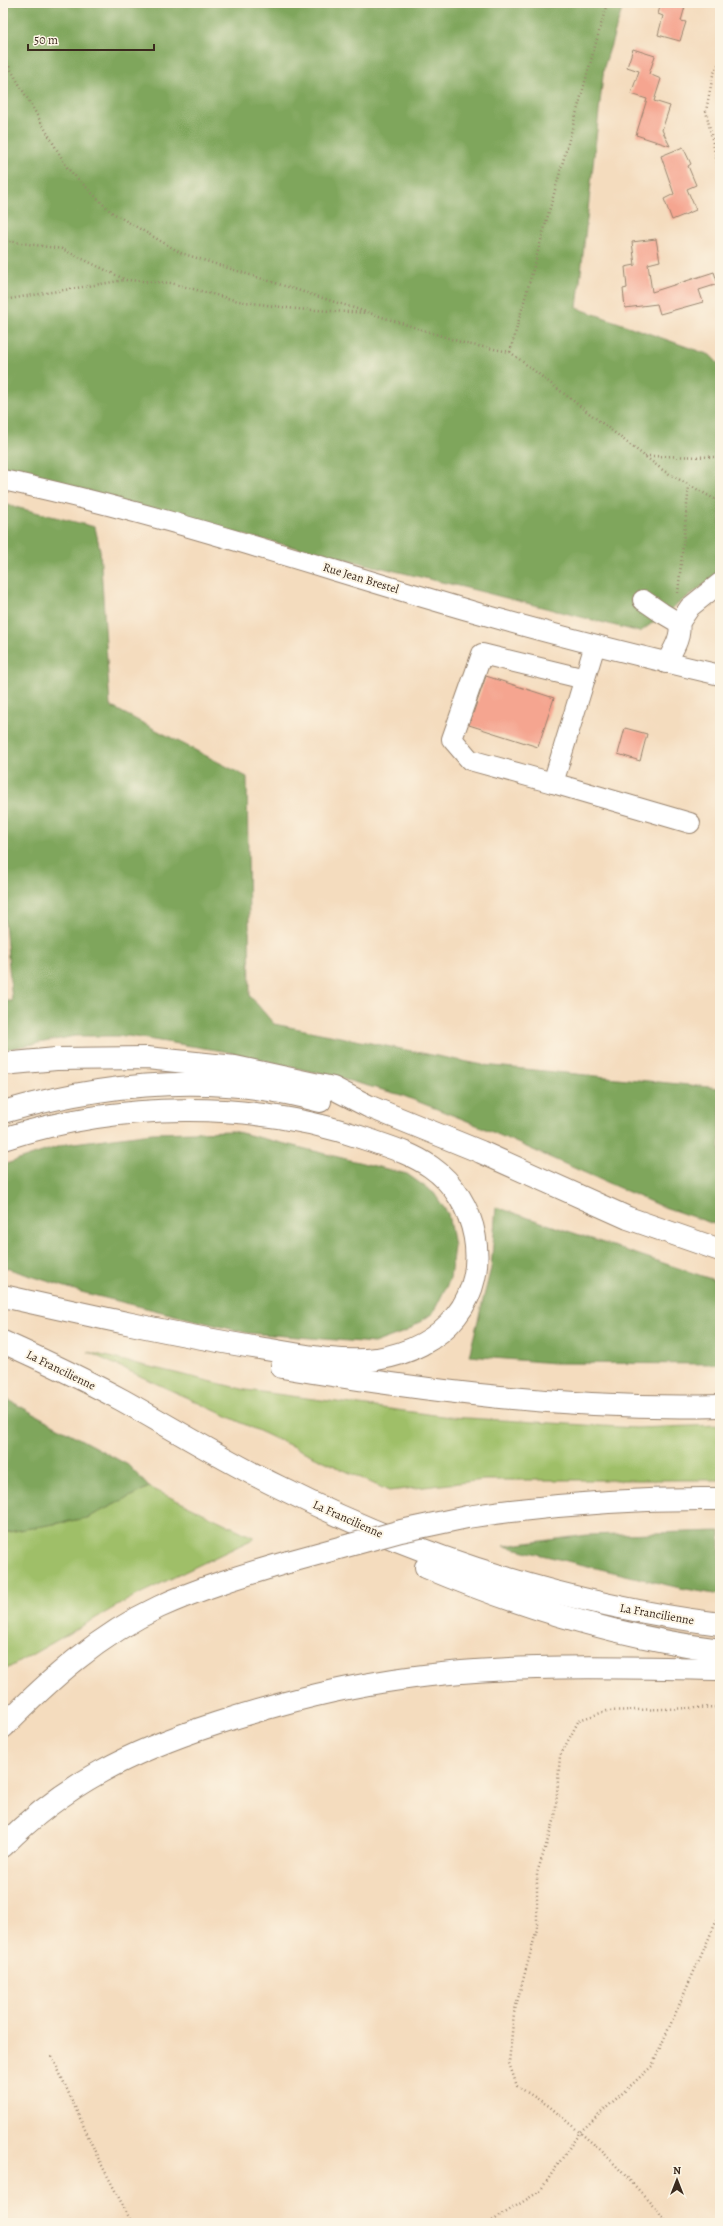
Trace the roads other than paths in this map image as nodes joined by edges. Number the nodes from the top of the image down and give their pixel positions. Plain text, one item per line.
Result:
1 (3, 480) edge
2 (720, 583) edge
3 (643, 600) dead end
4 (682, 618) junction
5 (595, 645) junction
6 (666, 663) junction
7 (720, 675) edge
8 (585, 679) junction
9 (553, 783) junction
10 (690, 823) dead end
11 (3, 1064) edge
12 (368, 1106) junction
13 (3, 1112) edge
14 (3, 1139) edge
15 (720, 1250) edge
16 (3, 1296) edge
17 (3, 1302) edge
18 (3, 1342) edge
19 (720, 1406) edge
20 (208, 1448) junction
21 (720, 1499) edge
22 (720, 1624) edge
23 (720, 1650) edge
24 (720, 1669) edge
25 (3, 1727) edge
26 (3, 1846) edge

1 - 5 street, Rue Jean Brestel
2 - 4 street
3 - 4 street
4 - 6 street
5 - 6 street, Rue Jean Brestel
5 - 8 street
6 - 7 street, Rue Jean Brestel
8 - 9 street
8 - 9 street
9 - 10 street
11 - 12 highway
12 - 13 highway
12 - 15 highway
14 - 16 highway
17 - 19 highway
18 - 20 highway, La Francilienne
20 - 22 highway, La Francilienne
20 - 23 highway
21 - 25 highway, bridge
24 - 26 highway

